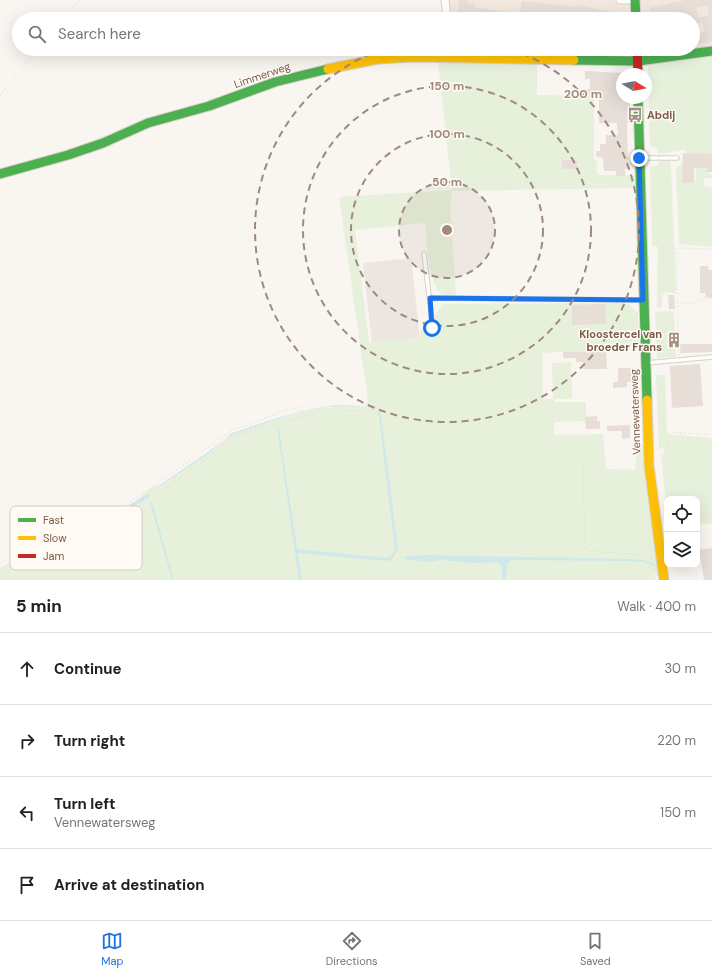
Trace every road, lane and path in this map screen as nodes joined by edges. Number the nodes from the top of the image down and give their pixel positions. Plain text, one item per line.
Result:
1 (79, 0) edge
2 (445, 0) edge
3 (620, 0) edge
4 (635, 0) edge
5 (69, 12) edge
6 (446, 12) edge
7 (636, 12) edge
8 (712, 51) edge
9 (700, 53) edge
10 (32, 56) edge
11 (414, 56) edge
12 (530, 56) edge
13 (567, 56) edge
14 (638, 56) edge
15 (675, 56) edge
16 (566, 60) junction
17 (638, 61) junction
18 (638, 68) edge
19 (0, 95) edge
20 (638, 104) edge
21 (639, 158) junction
22 (677, 158) dead end
23 (0, 174) edge
24 (712, 249) edge
25 (424, 254) dead end
26 (430, 298) junction
27 (712, 299) edge
28 (643, 300) junction
29 (677, 303) junction
30 (432, 328) dead end
31 (678, 331) junction
32 (660, 332) dead end
33 (712, 357) edge
34 (679, 360) junction
35 (645, 363) junction
36 (383, 405) dead end
37 (303, 406) dead end
38 (712, 435) edge
39 (668, 445) dead end
40 (583, 467) dead end
41 (150, 488) junction
42 (121, 506) edge
43 (10, 560) edge
44 (663, 561) junction
45 (0, 563) edge
46 (664, 580) edge

1 - 5 path
2 - 6 street
3 - 4 street
4 - 7 street
8 - 9 street, Limmerweg
10 - 19 path
11 - 23 street, Limmerweg
12 - 16 street, Limmerweg
13 - 16 lane
14 - 17 street
15 - 17 street, Limmerweg
16 - 17 street, Limmerweg
17 - 18 street
20 - 21 street, Vennewatersweg
21 - 22 lane
21 - 28 street, Vennewatersweg
24 - 29 path
25 - 26 lane
26 - 28 lane
26 - 30 lane
27 - 29 path
28 - 35 street, Vennewatersweg
29 - 31 path
31 - 32 path
31 - 34 path
33 - 34 lane
34 - 35 lane
35 - 44 street, Vennewatersweg
36 - 41 path
37 - 41 path
38 - 39 path
40 - 44 path
41 - 42 path
43 - 45 path
44 - 46 street, Vennewatersweg

